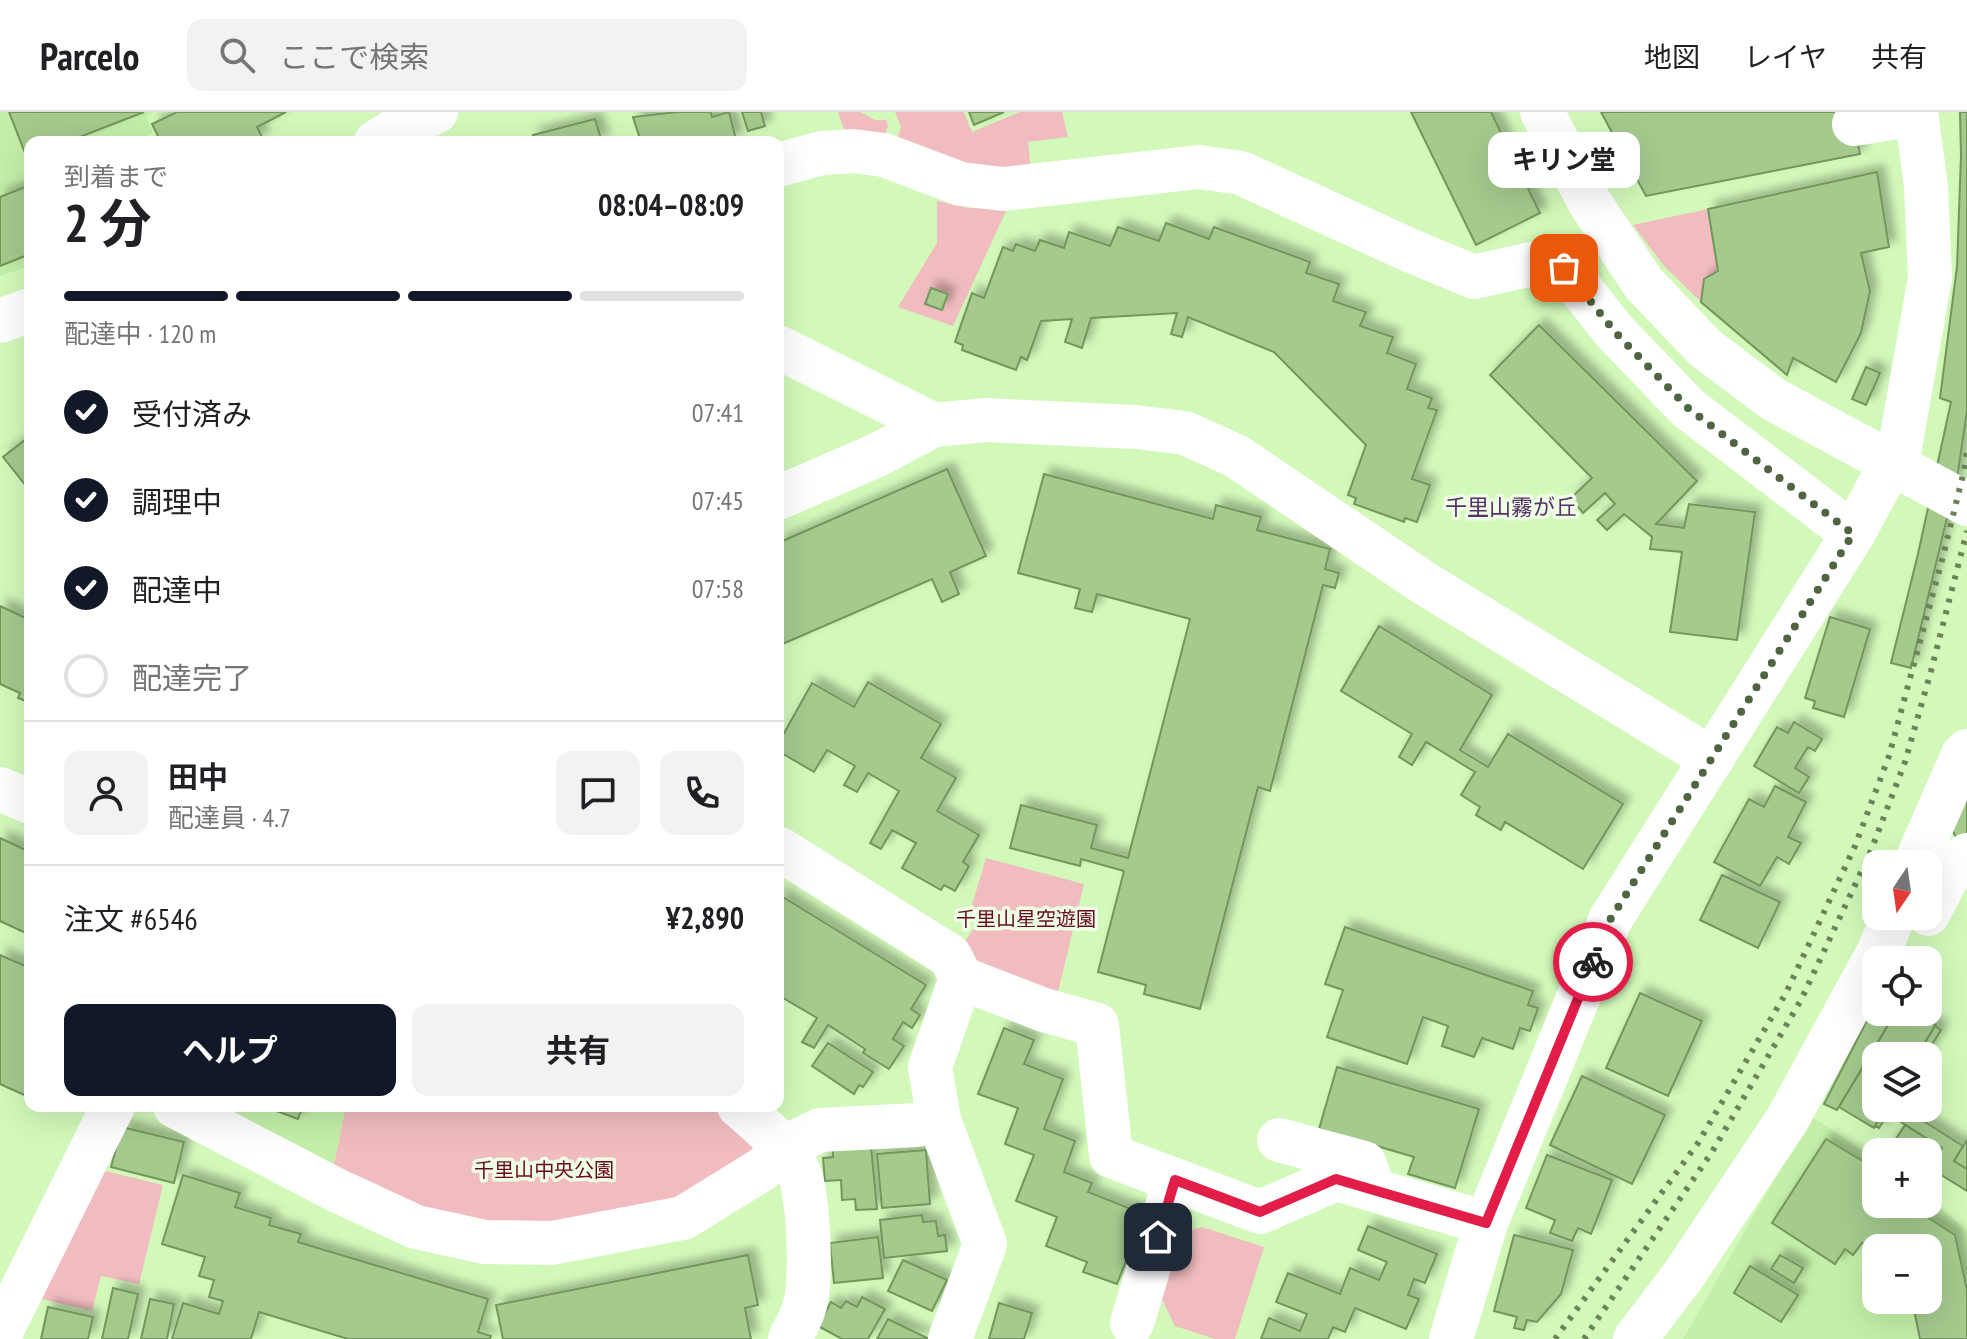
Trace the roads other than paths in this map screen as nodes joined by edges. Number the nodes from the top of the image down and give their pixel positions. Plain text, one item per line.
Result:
1 (436, 112) edge
2 (1542, 112) edge
3 (1916, 113) edge
4 (1854, 124) dead end
5 (386, 136) edge
6 (784, 163) edge
7 (24, 312) edge
8 (0, 321) edge
9 (784, 350) edge
10 (934, 425) junction
11 (784, 495) edge
12 (1967, 504) edge
13 (1853, 534) junction
14 (1967, 751) edge
15 (1712, 759) junction
16 (0, 789) edge
17 (24, 799) edge
18 (1921, 850) edge
19 (784, 852) edge
20 (1967, 855) edge
21 (1942, 887) edge
22 (1888, 930) edge
23 (961, 978) junction
24 (110, 1112) edge
25 (186, 1112) edge
26 (746, 1112) edge
27 (939, 1120) junction
28 (1279, 1140) dead end
29 (785, 1151) junction
30 (1175, 1180) junction
31 (1373, 1190) junction
32 (1486, 1223) junction
33 (1132, 1323) dead end
34 (0, 1334) edge
35 (790, 1339) edge
36 (950, 1339) edge
37 (1451, 1339) edge
38 (1635, 1339) edge

1 - 5 street
2 - 12 street
3 - 4 street
3 - 13 street
6 - 13 street
7 - 8 street
9 - 10 street
10 - 11 street
10 - 15 street
13 - 15 street
14 - 18 street
15 - 32 street
16 - 17 street
19 - 23 street
20 - 21 street
22 - 38 street
23 - 27 street
23 - 30 street
24 - 34 street
25 - 29 street
26 - 29 street
27 - 29 street
27 - 36 street
28 - 31 street
29 - 35 street
30 - 31 street
30 - 33 street
31 - 32 street
32 - 37 street

